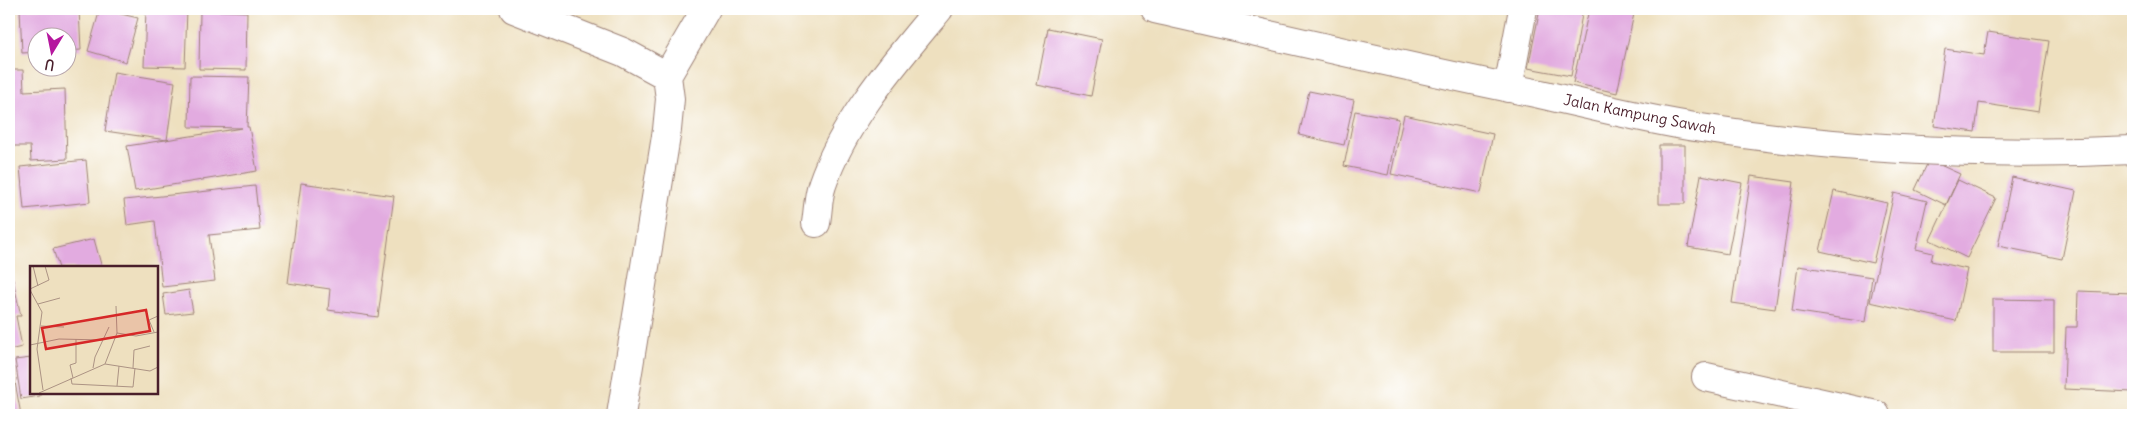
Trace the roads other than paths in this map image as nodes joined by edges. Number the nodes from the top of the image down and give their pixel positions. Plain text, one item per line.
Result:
1 (514, 9) edge
2 (706, 9) edge
3 (939, 9) edge
4 (1155, 9) edge
5 (1523, 9) edge
6 (667, 76) junction
7 (1508, 88) junction
8 (2133, 150) edge
9 (816, 223) dead end
10 (1706, 377) dead end
11 (621, 415) edge
12 (1876, 415) edge

1 - 6 street
2 - 6 street
3 - 9 street
4 - 7 street, Jalan Kampung Sawah
5 - 7 street
6 - 11 street
7 - 8 street, Jalan Kampung Sawah
10 - 12 street

